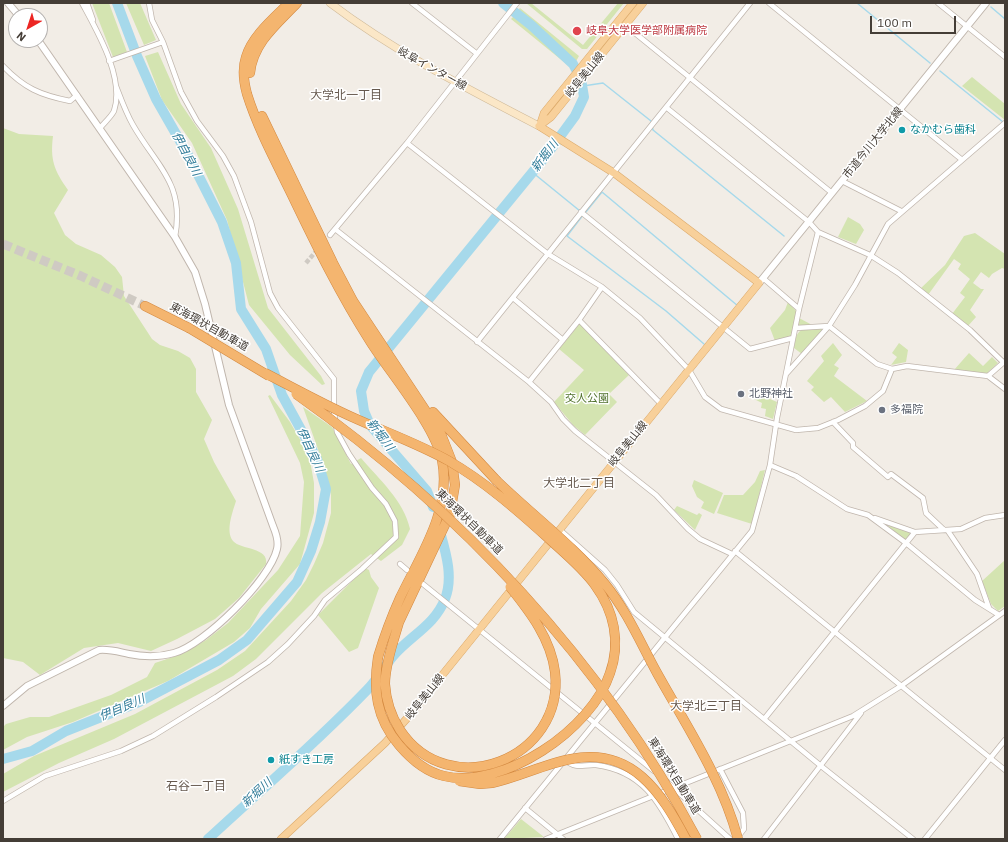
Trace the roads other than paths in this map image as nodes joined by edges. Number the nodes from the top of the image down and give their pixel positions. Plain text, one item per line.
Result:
1 (82, 3) edge
2 (88, 3) edge
3 (149, 3) edge
4 (289, 3) edge
5 (297, 3) edge
6 (330, 3) edge
7 (412, 3) edge
8 (517, 3) edge
9 (633, 3) edge
10 (643, 3) edge
11 (750, 3) edge
12 (769, 3) edge
13 (938, 3) edge
14 (986, 3) edge
15 (625, 25) junction
16 (95, 26) junction
17 (967, 26) junction
18 (160, 43) junction
19 (44, 48) edge
20 (476, 53) junction
21 (1005, 56) edge
22 (109, 61) junction
23 (3, 66) edge
24 (690, 78) junction
25 (455, 82) junction
26 (116, 86) junction
27 (77, 95) junction
28 (667, 108) junction
29 (900, 110) junction
30 (1005, 123) edge
31 (539, 126) junction
32 (100, 128) junction
33 (407, 143) junction
34 (961, 159) junction
35 (614, 173) junction
36 (842, 181) junction
37 (832, 193) junction
38 (901, 211) junction
39 (581, 212) junction
40 (809, 222) junction
41 (335, 229) junction
42 (818, 232) junction
43 (330, 235) dead end
44 (175, 237) junction
45 (548, 254) junction
46 (870, 255) junction
47 (761, 280) junction
48 (602, 287) junction
49 (513, 298) junction
50 (145, 306) tunnel mouth
51 (799, 309) junction
52 (579, 320) junction
53 (829, 326) junction
54 (724, 327) junction
55 (796, 328) junction
56 (793, 338) junction
57 (373, 340) junction
58 (563, 340) junction
59 (477, 342) junction
60 (1004, 362) edge
61 (391, 365) junction
62 (892, 369) junction
63 (689, 370) junction
64 (265, 373) junction
65 (786, 375) junction
66 (988, 376) junction
67 (529, 382) junction
68 (1005, 389) edge
69 (416, 393) junction
70 (661, 404) junction
71 (833, 422) junction
72 (776, 425) junction
73 (614, 462) junction
74 (770, 465) junction
75 (868, 515) junction
76 (1005, 515) edge
77 (452, 518) junction
78 (560, 530) junction
79 (946, 531) junction
80 (915, 532) junction
81 (906, 544) junction
82 (733, 552) junction
83 (400, 564) dead end
84 (407, 570) dead end
85 (423, 584) dead end
86 (989, 608) junction
87 (1002, 615) edge
88 (479, 630) junction
89 (836, 632) junction
90 (665, 637) junction
91 (901, 686) junction
92 (3, 706) edge
93 (862, 712) junction
94 (765, 718) junction
95 (595, 724) junction
96 (1005, 740) edge
97 (792, 741) junction
98 (990, 758) junction
99 (565, 760) junction
100 (821, 766) junction
101 (720, 769) junction
102 (1005, 770) edge
103 (444, 776) junction
104 (675, 788) junction
105 (652, 795) junction
106 (3, 801) edge
107 (525, 808) junction
108 (557, 834) junction
109 (281, 839) edge
110 (500, 839) edge
111 (546, 839) edge
112 (563, 839) edge
113 (678, 839) edge
114 (686, 839) edge
115 (697, 839) edge
116 (730, 839) edge
117 (737, 839) edge
118 (764, 839) edge
119 (913, 839) edge
120 (925, 839) edge

1 - 16 street
2 - 16 street
3 - 18 street
4 - 57 highway
5 - 57 highway
6 - 25 main road, 岐阜インター線
7 - 20 street
8 - 20 street
9 - 31 main road, 岐阜美山線
10 - 15 main road, 岐阜美山線
11 - 24 street
12 - 29 street
13 - 17 street
14 - 17 street, 市道今川大学北線
15 - 24 street
15 - 31 main road, 岐阜美山線
16 - 22 street
17 - 21 street
17 - 29 street, 市道今川大学北線
18 - 22 street
18 - 106 street
19 - 27 street
20 - 25 street
22 - 26 street
23 - 27 street
24 - 28 street
24 - 37 street
25 - 31 main road, 岐阜インター線
25 - 33 street
26 - 32 street
26 - 44 street
27 - 32 street
28 - 35 street
28 - 40 street
29 - 34 street
29 - 36 street, 市道今川大学北線
30 - 34 street
31 - 35 main road
32 - 44 street
33 - 41 street
33 - 45 street
34 - 38 street
35 - 39 street
35 - 47 main road
36 - 37 street, 市道今川大学北線
36 - 38 street
37 - 40 street, 市道今川大学北線
38 - 46 street
39 - 45 street
39 - 54 street
40 - 42 street
40 - 47 street, 市道今川大学北線
41 - 43 street
41 - 59 street
42 - 46 street
42 - 51 street
44 - 92 street
45 - 48 street
45 - 49 street
46 - 53 street
46 - 60 street
47 - 51 street
47 - 54 main road, 岐阜美山線
48 - 52 street
48 - 63 street
49 - 58 street
49 - 59 street
50 - 64 highway, 東海環状自動車道, bridge
51 - 55 street
52 - 58 street
52 - 70 street
53 - 55 street
53 - 62 street
53 - 65 street
54 - 56 street
54 - 63 main road, 岐阜美山線
55 - 56 street
56 - 65 street
57 - 61 highway
58 - 67 street
59 - 67 street
60 - 66 street
61 - 69 highway
61 - 103 highway, bridge
62 - 66 street
62 - 71 street
63 - 70 main road, 岐阜美山線
63 - 72 street
64 - 77 highway, 東海環状自動車道, bridge
64 - 103 highway, bridge
65 - 72 street
66 - 68 street
67 - 73 street
69 - 77 highway
69 - 117 highway, bridge
70 - 73 main road, 岐阜美山線
71 - 72 street
71 - 79 street
72 - 74 street
73 - 78 main road, 岐阜美山線
73 - 82 street
74 - 75 street
74 - 82 street
75 - 80 street
75 - 81 street
76 - 79 street
77 - 77 highway, bridge
77 - 115 highway, 東海環状自動車道, bridge
78 - 88 main road, 岐阜美山線
78 - 90 street
79 - 80 street
79 - 86 street
80 - 81 street
81 - 86 street
81 - 89 street
82 - 89 street
82 - 90 street
83 - 84 street
85 - 88 street
86 - 87 street
87 - 91 street
88 - 95 street
88 - 109 main road, 岐阜美山線
89 - 91 street
89 - 94 street
90 - 94 street
90 - 95 street
91 - 93 street
91 - 98 street
93 - 97 street
93 - 100 street
94 - 97 street
95 - 99 street
95 - 104 street
96 - 98 street
97 - 100 street
97 - 101 street
98 - 102 street
98 - 120 street
99 - 105 street
99 - 107 street
100 - 118 street
100 - 119 street
101 - 104 street
101 - 117 street
103 - 114 highway, bridge
104 - 105 street
104 - 116 street
105 - 108 street
105 - 113 street
107 - 108 street
107 - 110 street
108 - 111 street
108 - 112 street

